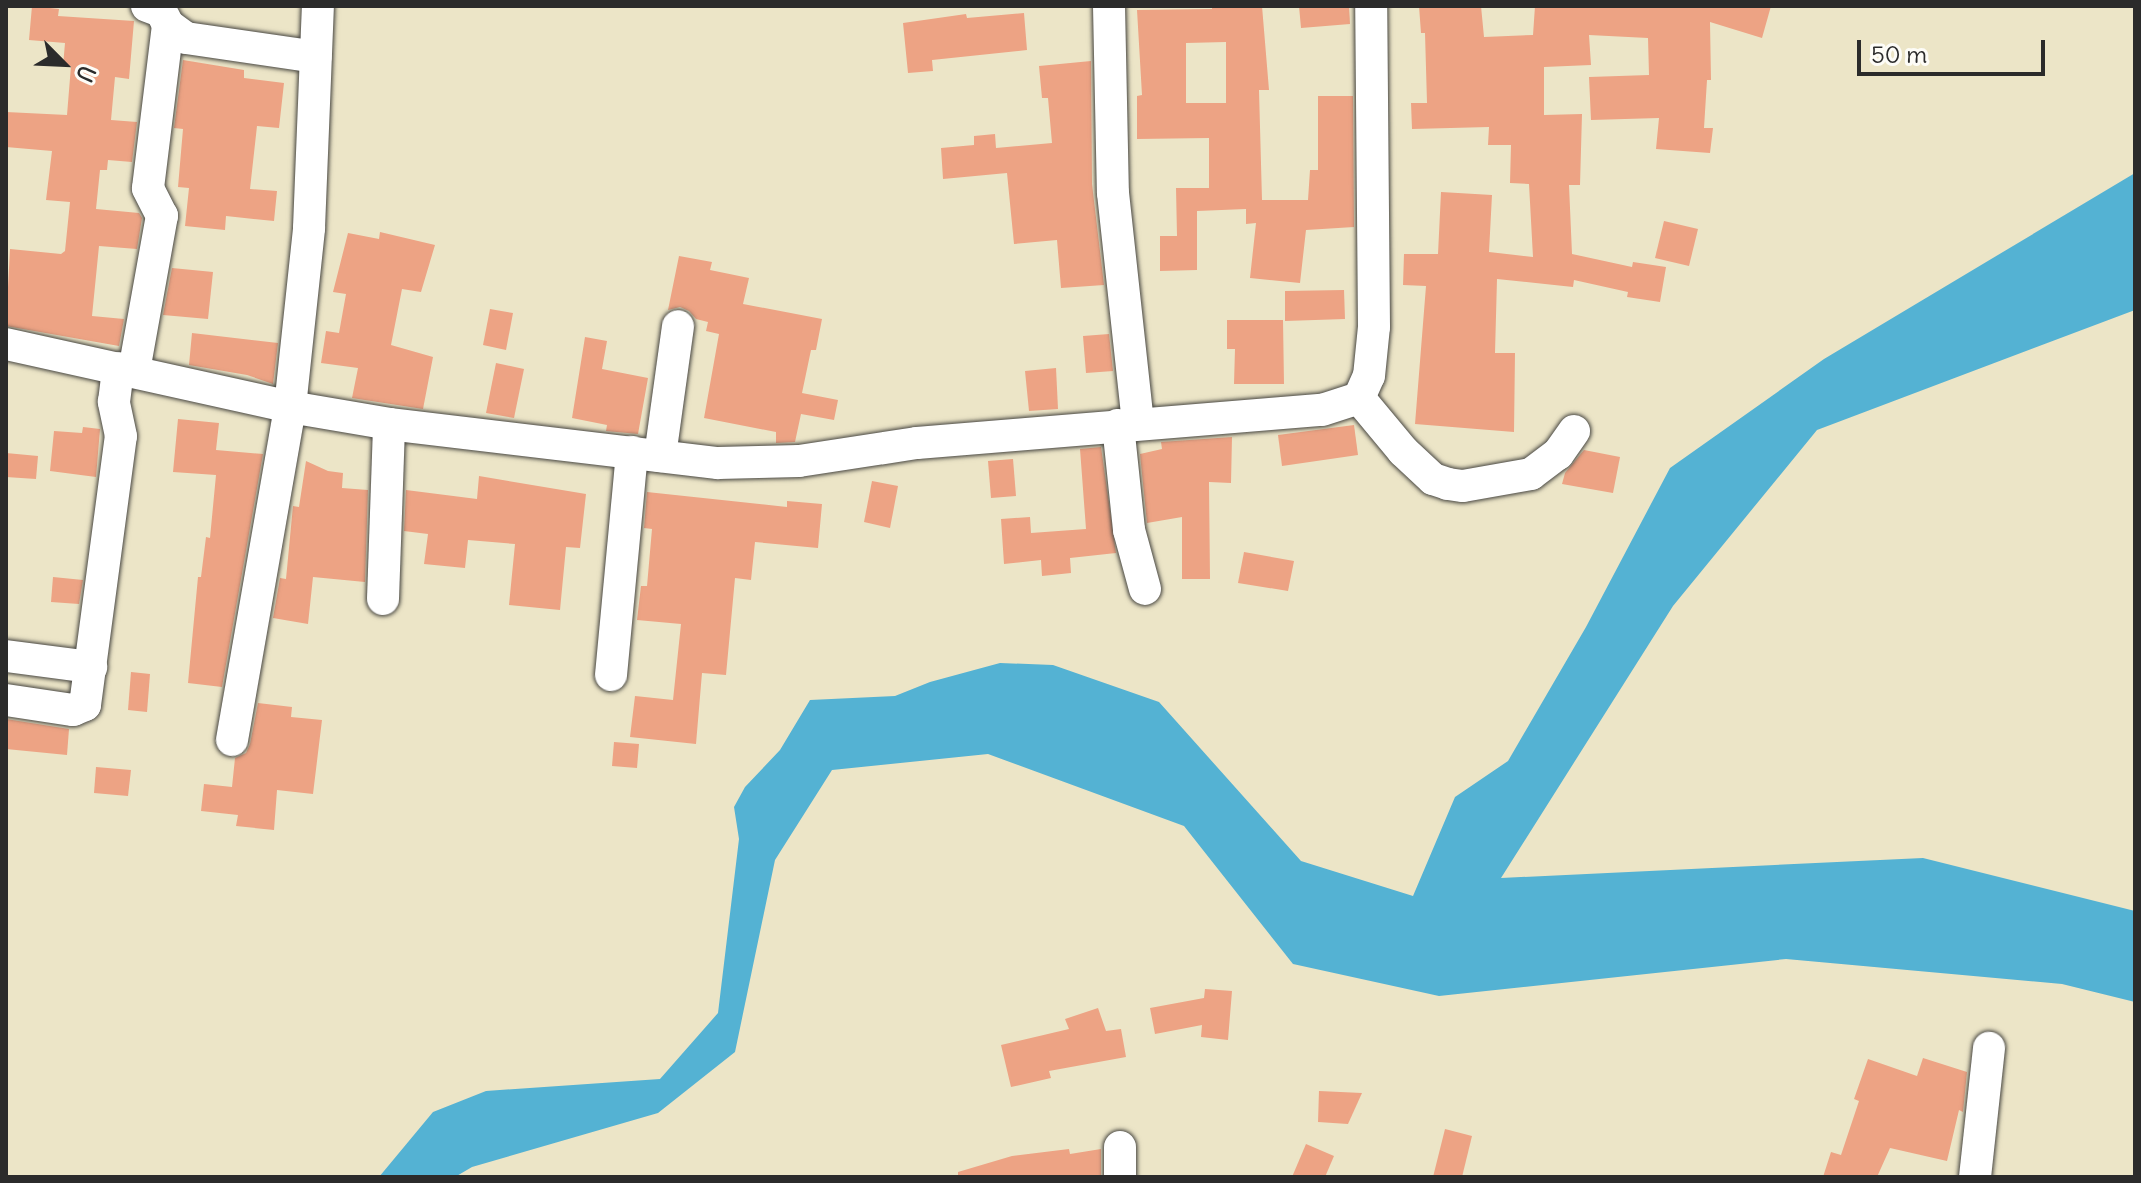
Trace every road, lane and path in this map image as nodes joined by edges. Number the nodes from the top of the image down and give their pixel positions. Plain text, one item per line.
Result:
1 (318, 6) edge
2 (1109, 6) edge
3 (1371, 6) edge
4 (157, 16) edge
5 (316, 57) junction
6 (678, 326) dead end
7 (6, 344) edge
8 (126, 370) junction
9 (1359, 398) junction
10 (290, 407) junction
11 (389, 424) junction
12 (1128, 424) junction
13 (1574, 431) dead end
14 (646, 454) junction
15 (1145, 589) dead end
16 (383, 599) dead end
17 (6, 656) edge
18 (91, 667) junction
19 (611, 675) dead end
20 (6, 700) edge
21 (232, 740) dead end
22 (1989, 1048) dead end
23 (1975, 1177) edge

1 - 5 street
2 - 12 street
3 - 9 street
4 - 5 street
4 - 8 street
5 - 10 street
6 - 14 street
7 - 8 street
8 - 10 street
8 - 18 street
9 - 12 street
9 - 13 street
10 - 11 street
10 - 21 street
11 - 14 street
11 - 16 street
12 - 14 street
12 - 15 street
14 - 19 street
17 - 18 street
18 - 20 street
22 - 23 street

